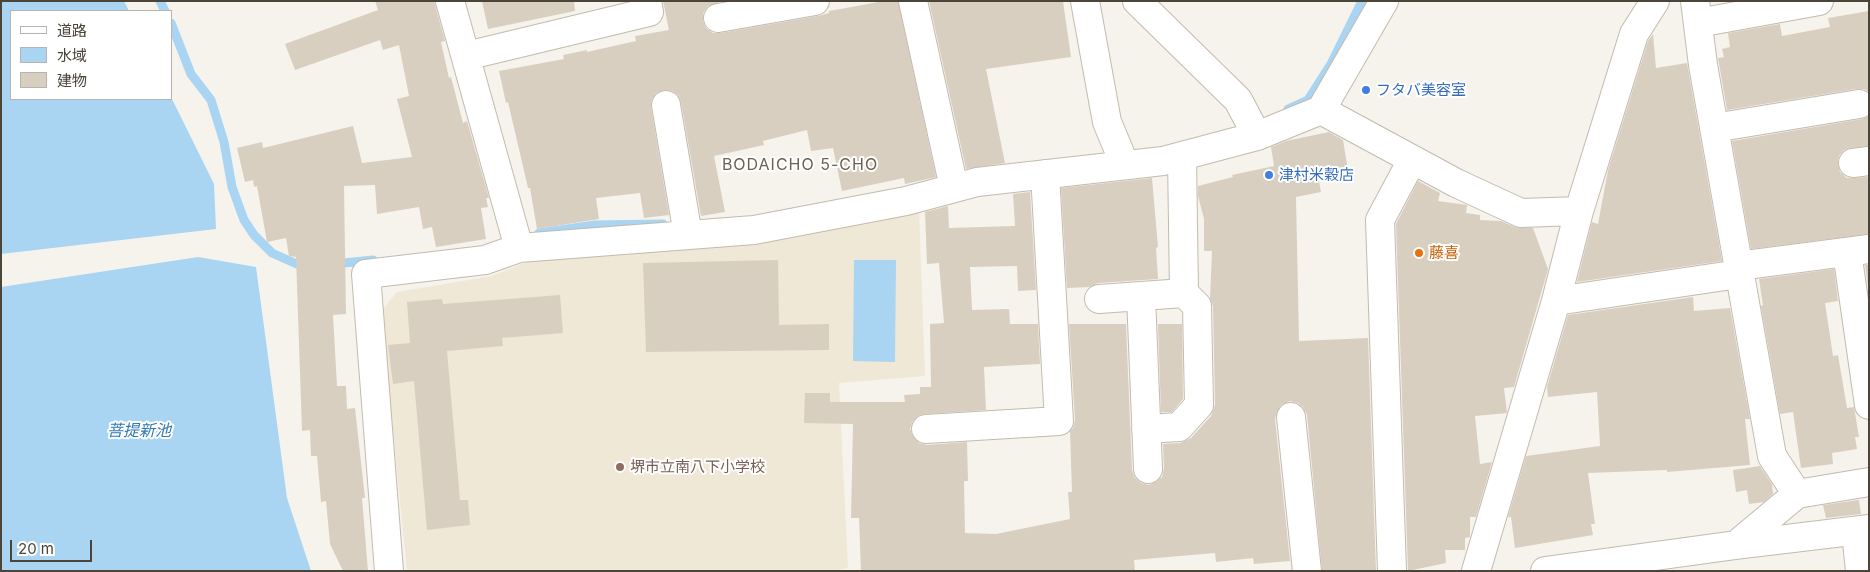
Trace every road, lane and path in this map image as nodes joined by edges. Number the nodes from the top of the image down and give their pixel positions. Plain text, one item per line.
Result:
1 (450, 1) edge
2 (647, 1) edge
3 (815, 1) edge
4 (913, 1) edge
5 (1085, 1) edge
6 (1137, 1) edge
7 (1384, 1) edge
8 (1655, 1) edge
9 (1819, 1) edge
10 (1696, 12) edge
11 (718, 18) dead end
12 (466, 56) junction
13 (1859, 104) dead end
14 (666, 105) dead end
15 (1321, 110) junction
16 (1714, 128) junction
17 (1257, 136) junction
18 (1182, 156) junction
19 (1412, 160) junction
20 (1125, 165) junction
21 (1045, 174) junction
22 (954, 188) junction
23 (1579, 211) junction
24 (688, 235) junction
25 (519, 248) junction
26 (1858, 250) edge
27 (1739, 270) junction
28 (1184, 293) junction
29 (1141, 296) junction
30 (1098, 298) dead end
31 (1556, 301) junction
32 (1869, 404) edge
33 (1291, 417) dead end
34 (926, 429) dead end
35 (1146, 429) junction
36 (1148, 469) dead end
37 (1869, 482) edge
38 (1797, 494) junction
39 (1862, 530) edge
40 (1736, 545) junction
41 (389, 571) edge
42 (1307, 571) edge
43 (1392, 571) edge
44 (1476, 571) edge
45 (1545, 571) edge
46 (1860, 571) edge

1 - 12 street
2 - 12 street
3 - 11 street
4 - 22 street
5 - 20 street
6 - 17 street
7 - 15 street
8 - 23 street
9 - 10 street
10 - 16 street
12 - 25 street
13 - 16 street
14 - 24 street
15 - 17 street
15 - 19 street
16 - 27 street
17 - 18 street
18 - 20 street
18 - 28 street
19 - 23 street
19 - 43 street
20 - 21 street
21 - 22 street
21 - 34 street
22 - 24 street
23 - 31 street
24 - 25 street
25 - 41 street
26 - 27 street
26 - 32 street
27 - 31 street
27 - 38 street
28 - 29 street
28 - 35 street
29 - 30 street
29 - 35 street
31 - 44 street
33 - 42 street
35 - 36 street
37 - 38 street
38 - 40 street
39 - 40 street
39 - 46 street
40 - 45 street

